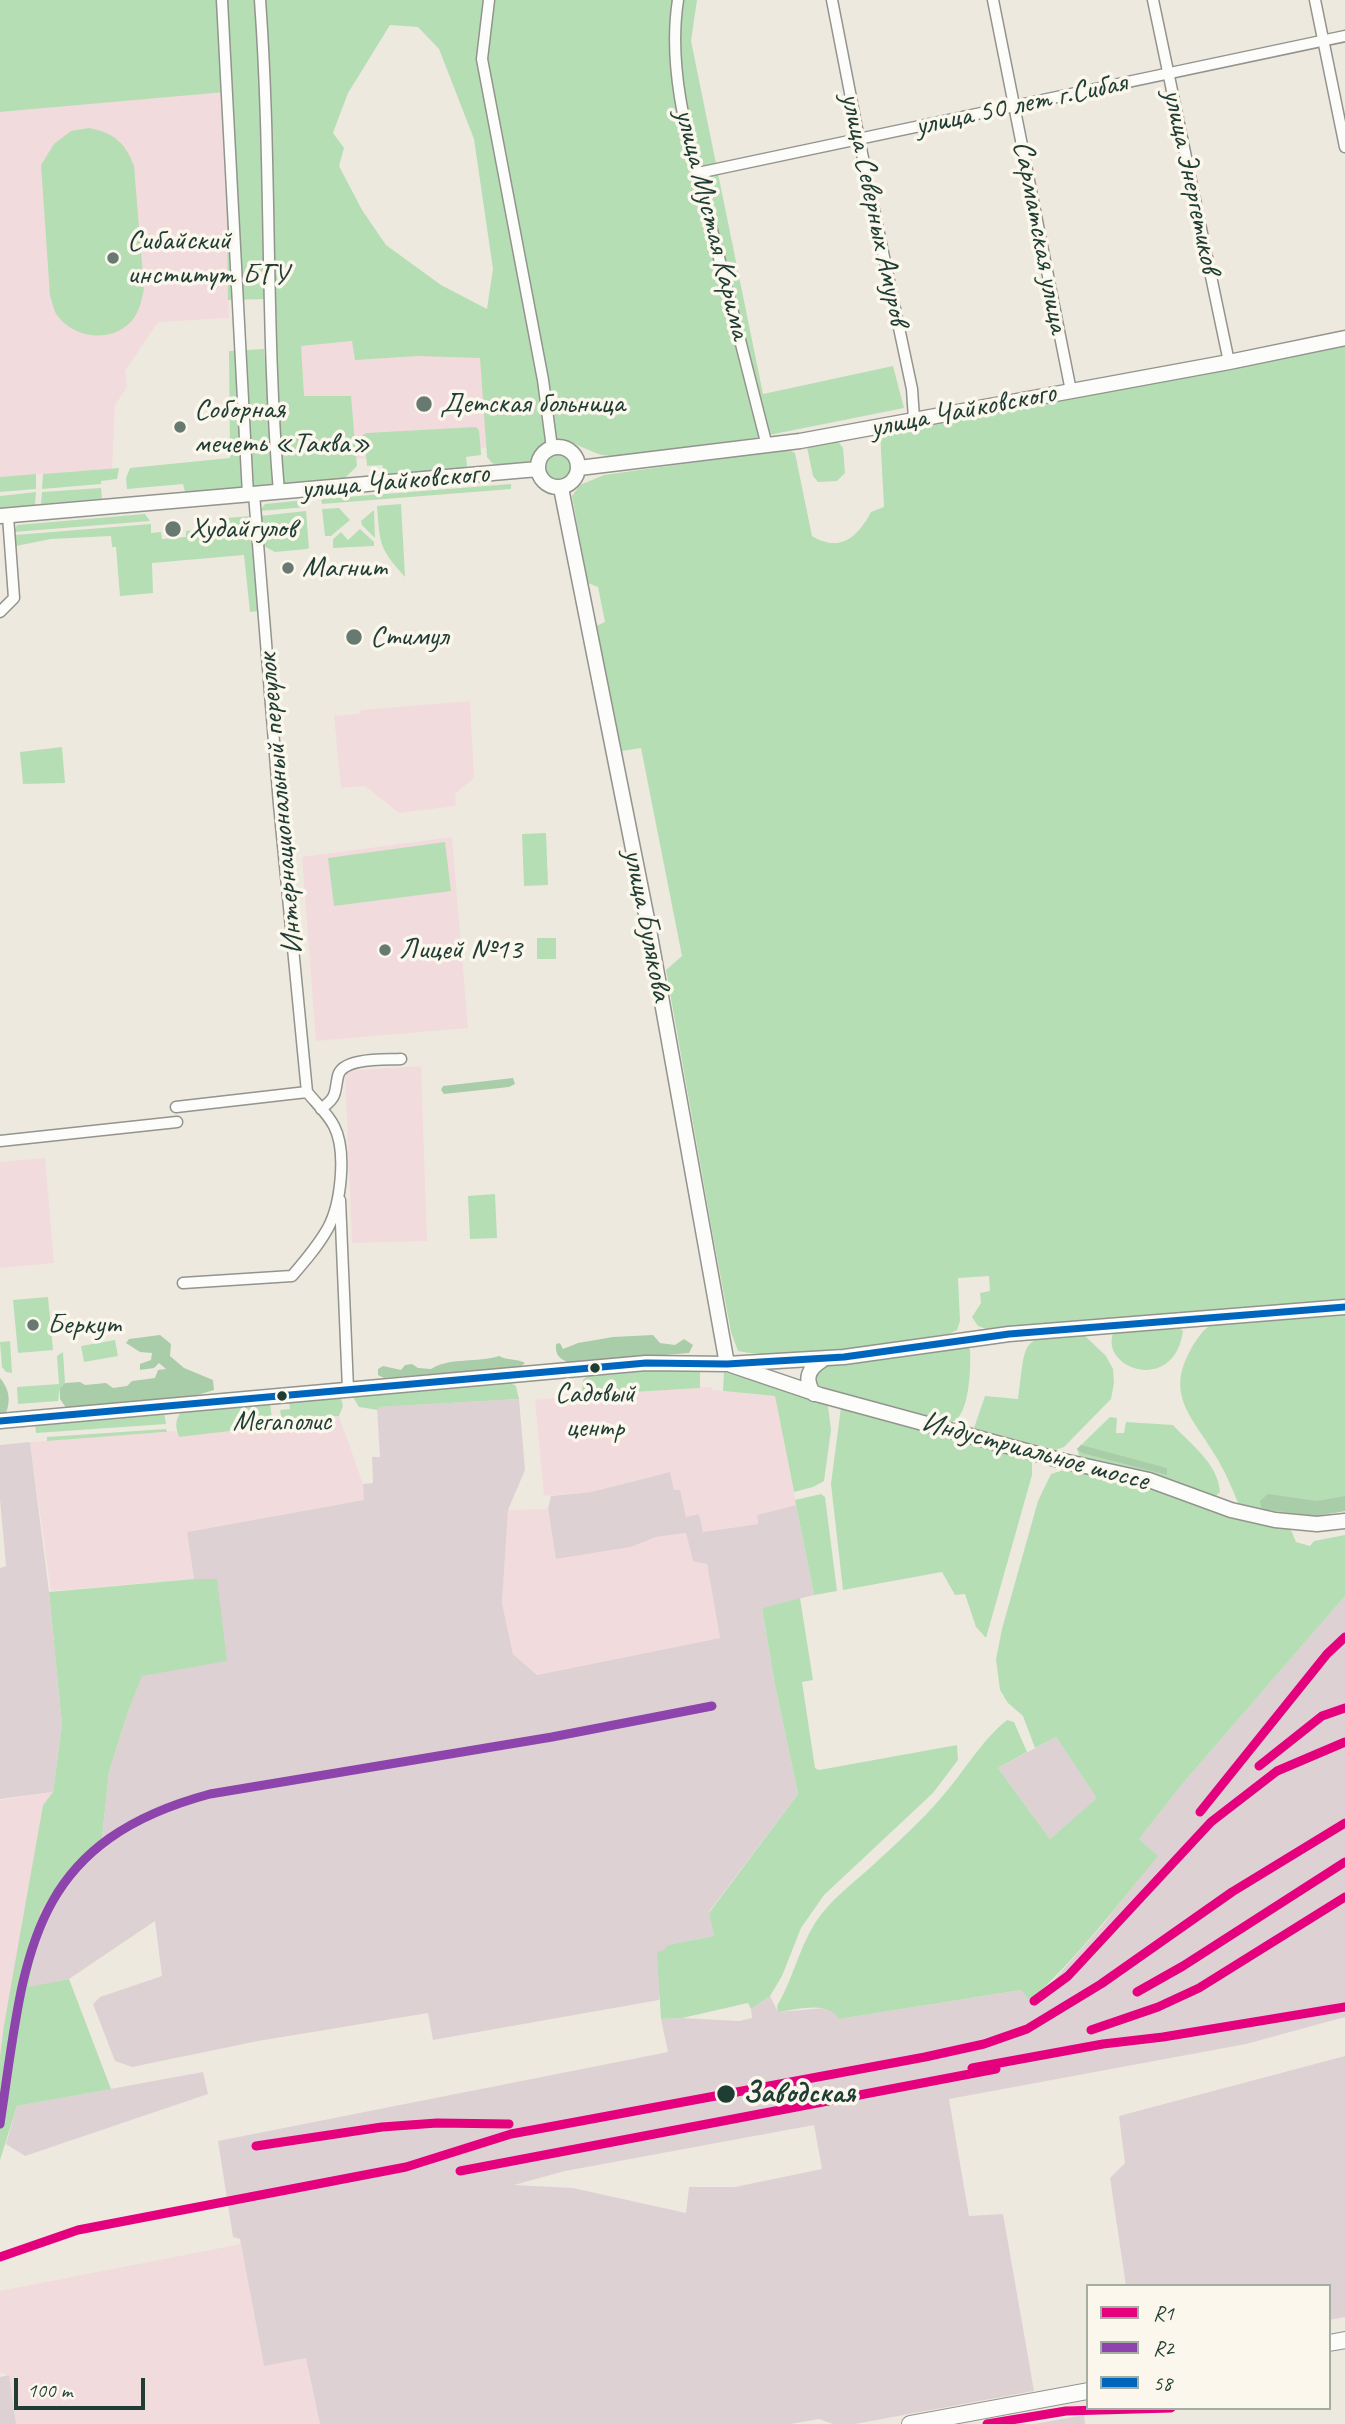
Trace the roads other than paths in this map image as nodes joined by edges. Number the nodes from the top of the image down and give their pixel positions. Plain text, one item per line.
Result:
1 (222, 0) edge
2 (260, 0) edge
3 (489, 0) edge
4 (678, 0) edge
5 (832, 0) edge
6 (993, 0) edge
7 (1153, 0) edge
8 (1315, 0) edge
9 (1345, 36) edge
10 (1324, 41) junction
11 (1167, 74) junction
12 (1014, 106) junction
13 (859, 139) junction
14 (1345, 147) edge
15 (698, 173) junction
16 (1345, 338) edge
17 (1229, 362) junction
18 (1071, 391) junction
19 (914, 419) junction
20 (766, 446) junction
21 (552, 448) junction
22 (579, 468) junction
23 (538, 469) junction
24 (561, 488) junction
25 (279, 492) junction
26 (251, 495) junction
27 (4, 516) edge
28 (0, 612) edge
29 (401, 1059) dead end
30 (307, 1092) junction
31 (176, 1107) dead end
32 (321, 1109) junction
33 (177, 1122) dead end
34 (0, 1141) edge
35 (340, 1186) junction
36 (183, 1283) dead end
37 (1345, 1307) edge
38 (825, 1358) junction
39 (727, 1364) junction
40 (348, 1390) junction
41 (814, 1394) junction
42 (0, 1421) edge
43 (1345, 1521) edge
44 (1086, 2391) edge
45 (910, 2424) edge

1 - 26 street, Интернациональный переулок
2 - 25 street
3 - 21 street
4 - 15 street, улица Мустая Карима
5 - 13 street, улица Северных Амуров
6 - 12 street, Сарматская улица
7 - 11 street, улица Энергетиков
8 - 10 street
9 - 10 street, улица 50 лет г.Сибая
10 - 11 street, улица 50 лет г.Сибая
10 - 14 street
11 - 12 street, улица 50 лет г.Сибая
11 - 17 street, улица Энергетиков
12 - 13 street, улица 50 лет г.Сибая
12 - 18 street, Сарматская улица
13 - 15 street, улица 50 лет г.Сибая
13 - 19 street, улица Северных Амуров
15 - 20 street, улица Мустая Карима
16 - 17 street, улица Чайковского
17 - 18 street, улица Чайковского
18 - 19 street, улица Чайковского
19 - 20 street, улица Чайковского
20 - 22 street, улица Чайковского
21 - 22 street
21 - 23 street
22 - 24 street
23 - 24 street
23 - 25 street, улица Чайковского
24 - 39 street, улица Булякова
25 - 26 street, улица Чайковского
26 - 27 street, улица Чайковского
26 - 30 street, Интернациональный переулок
27 - 28 street
29 - 32 street
30 - 31 street
30 - 32 street
32 - 35 street
33 - 34 street
35 - 36 street
35 - 40 street
37 - 38 street, Индустриальное шоссе
38 - 39 street, Индустриальное шоссе
38 - 41 street
39 - 40 street, Индустриальное шоссе
39 - 41 street, Индустриальное шоссе
40 - 42 street, Индустриальное шоссе
41 - 43 street, Индустриальное шоссе
44 - 45 main road

